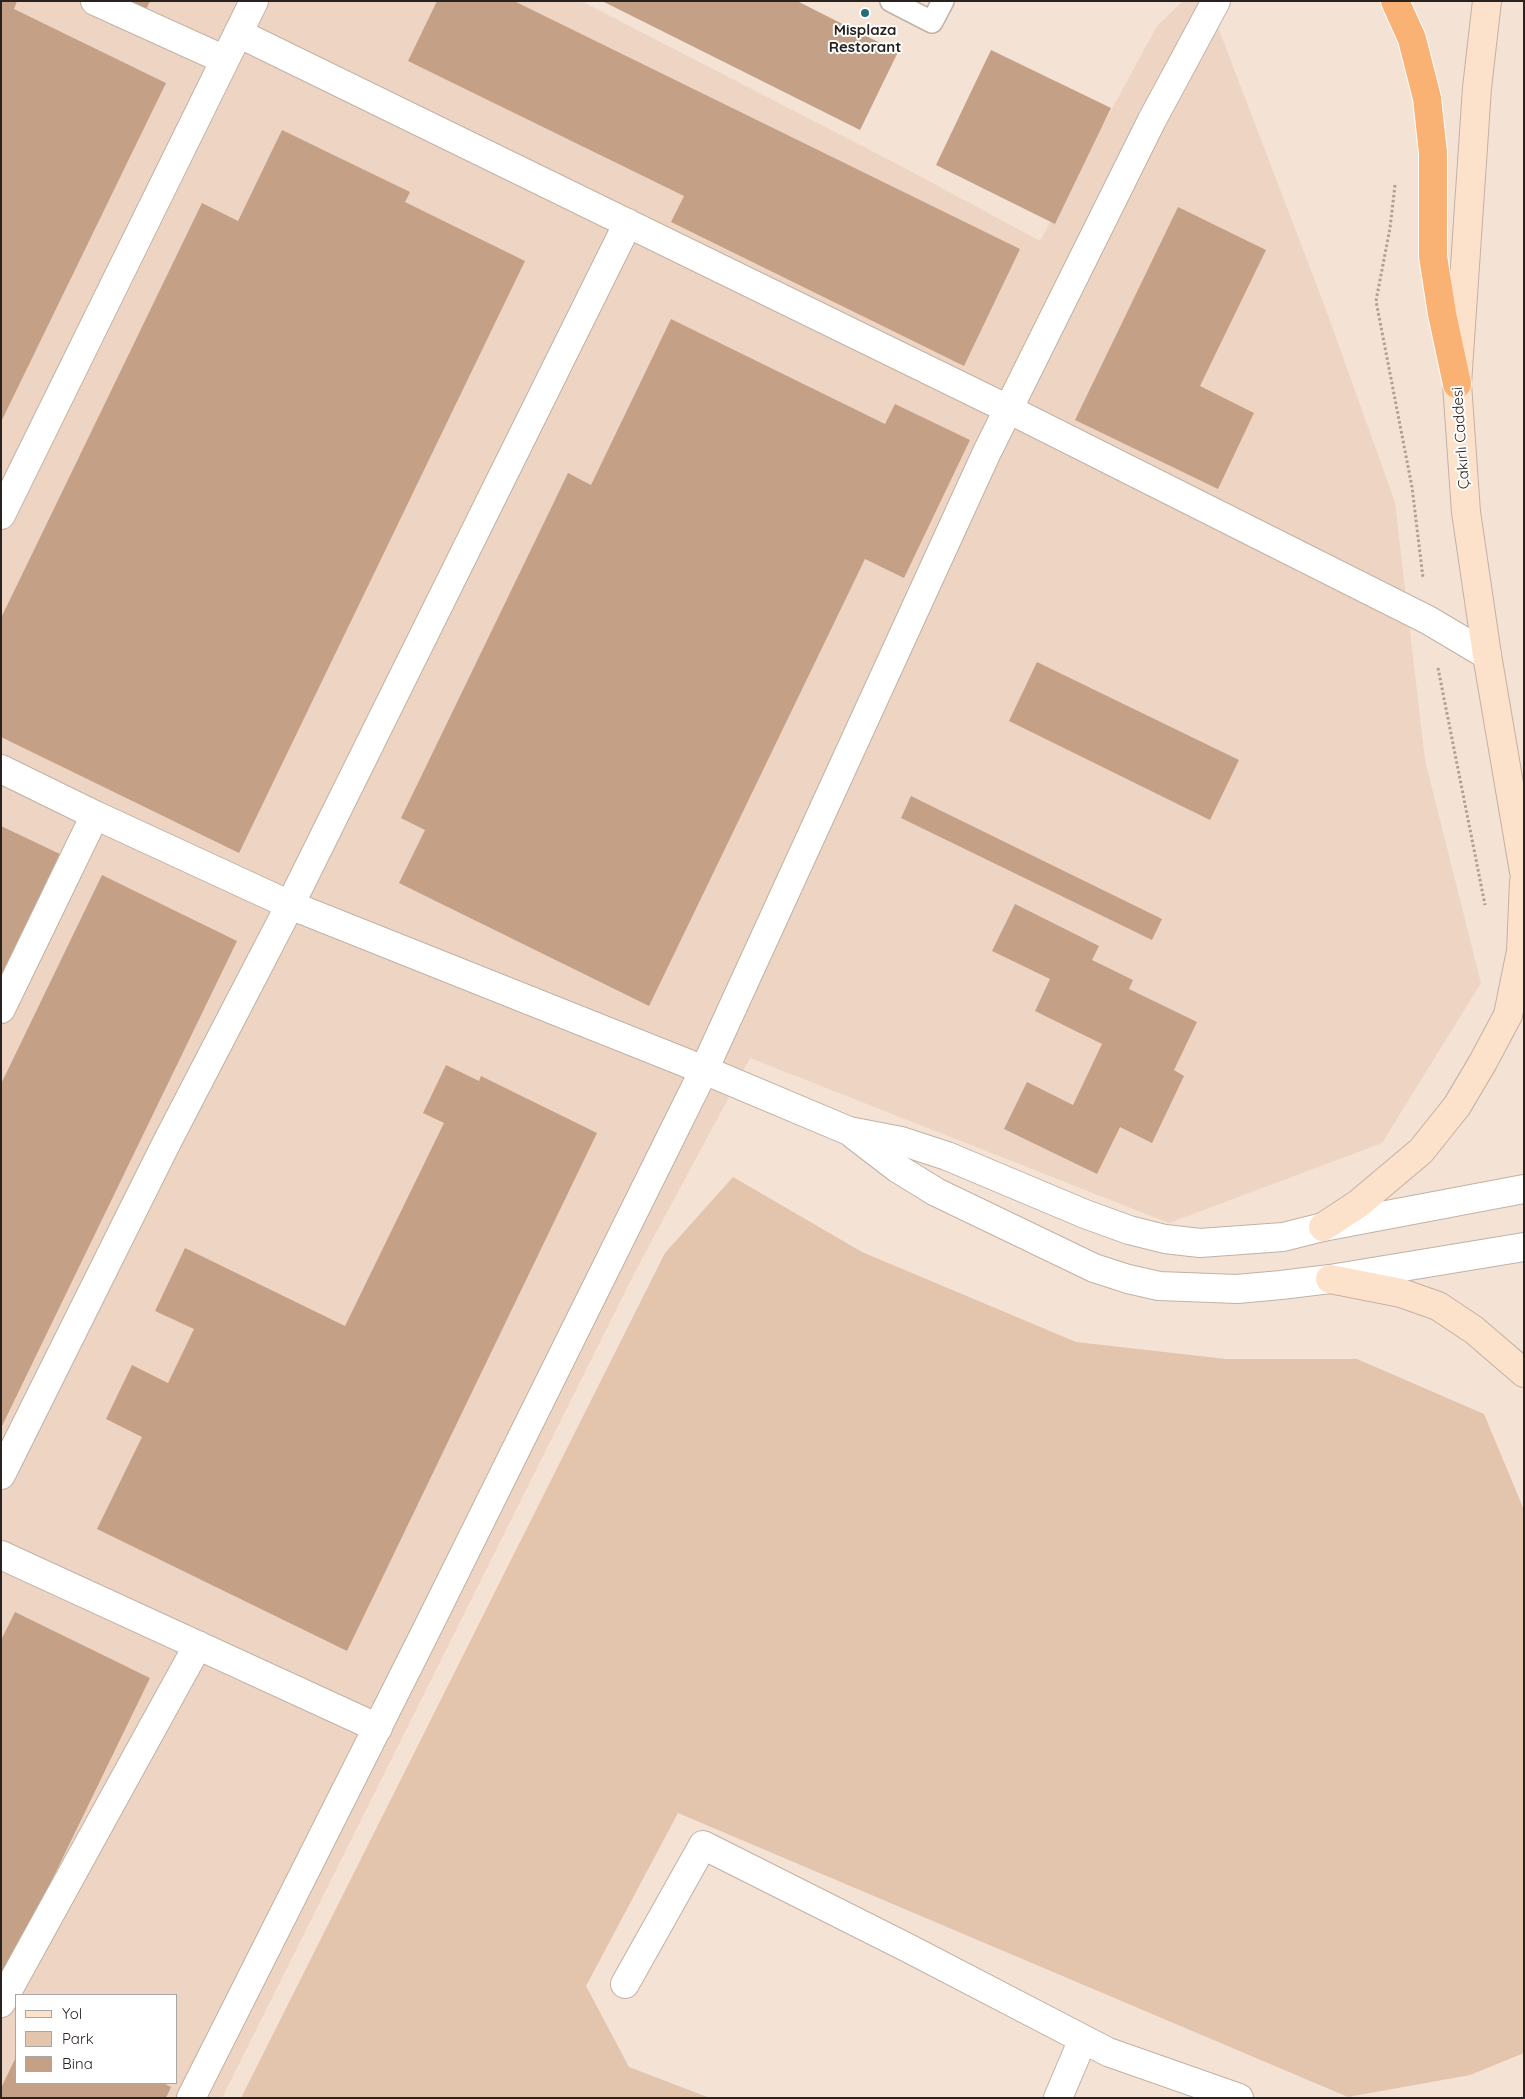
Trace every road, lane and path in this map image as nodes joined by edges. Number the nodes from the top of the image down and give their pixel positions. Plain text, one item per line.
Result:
1 (95, 1) edge
2 (254, 1) edge
3 (891, 1) edge
4 (943, 1) edge
5 (1216, 1) edge
6 (1395, 1) edge
7 (1487, 1) edge
8 (238, 33) junction
9 (224, 60) junction
10 (1396, 180) dead end
11 (628, 223) junction
12 (1457, 384) junction
13 (1008, 409) junction
14 (1, 514) edge
15 (1428, 620) junction
16 (1487, 655) junction
17 (1, 769) edge
18 (95, 815) junction
19 (1524, 872) edge
20 (1524, 882) edge
21 (290, 905) junction
22 (1486, 912) dead end
23 (1, 1009) edge
24 (704, 1070) junction
25 (849, 1132) junction
26 (1524, 1189) edge
27 (1323, 1227) junction
28 (1524, 1247) edge
29 (1330, 1279) junction
30 (1524, 1374) edge
31 (1, 1475) edge
32 (1, 1555) edge
33 (198, 1646) junction
34 (378, 1728) junction
35 (625, 1984) dead end
36 (1, 2003) edge
37 (1083, 2039) junction
38 (192, 2098) edge
39 (1058, 2098) edge
40 (1239, 2098) edge

1 - 9 street
2 - 8 street
3 - 4 lane
5 - 13 street
6 - 12 highway
7 - 12 main road, Çakırlı Caddesi
8 - 9 street
8 - 11 street
9 - 14 street
10 - 15 path
11 - 13 street
11 - 21 street
12 - 16 main road, Çakırlı Caddesi
13 - 15 street
13 - 24 street
15 - 16 street
15 - 22 path
16 - 19 main road, Çakırlı Caddesi
17 - 18 street
18 - 21 street
18 - 23 street
20 - 27 main road
21 - 24 street
21 - 31 street
24 - 25 street
24 - 34 street
25 - 27 street
25 - 29 street
26 - 27 street
28 - 29 street
29 - 30 main road
32 - 33 street
33 - 34 street
33 - 36 street
34 - 38 street
35 - 37 street
37 - 39 street
37 - 40 street

